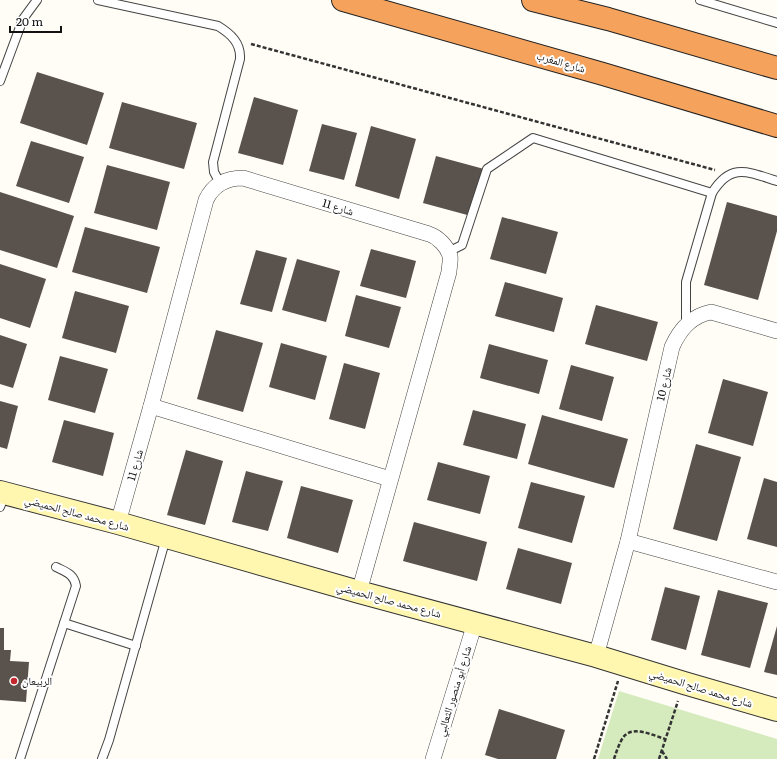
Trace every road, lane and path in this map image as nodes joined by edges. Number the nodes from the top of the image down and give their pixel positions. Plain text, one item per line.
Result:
1 (37, 0) edge
2 (98, 0) edge
3 (343, 0) edge
4 (533, 0) edge
5 (700, 0) edge
6 (777, 23) edge
7 (235, 39) junction
8 (777, 68) edge
9 (0, 81) edge
10 (777, 126) edge
11 (730, 174) junction
12 (777, 181) edge
13 (220, 183) junction
14 (712, 193) junction
15 (448, 252) junction
16 (686, 324) junction
17 (777, 331) edge
18 (151, 406) junction
19 (390, 479) junction
20 (2, 497) edge
21 (118, 523) junction
22 (166, 538) junction
23 (628, 541) junction
24 (56, 567) dead end
25 (777, 582) edge
26 (359, 592) junction
27 (64, 623) junction
28 (475, 623) junction
29 (136, 646) junction
30 (596, 656) junction
31 (623, 664) junction
32 (684, 683) junction
33 (777, 710) edge
34 (665, 739) junction
35 (662, 751) junction
36 (20, 759) edge
37 (102, 759) edge
38 (433, 759) edge
39 (594, 759) edge
40 (614, 759) edge
41 (659, 759) edge
42 (667, 759) edge

1 - 9 lane
2 - 7 lane
3 - 10 highway, شارع المغرب
4 - 8 highway
5 - 6 lane
7 - 11 path
7 - 13 lane
11 - 12 lane
11 - 14 lane
13 - 15 street, شارع 11
13 - 18 street, شارع 11
14 - 15 lane
14 - 16 lane
15 - 19 street
16 - 17 street, شارع 10
16 - 23 street, شارع 10
18 - 19 street
18 - 21 street, شارع 11
19 - 26 street
20 - 21 street, شارع محمد صالح الحميضي
21 - 22 street, شارع محمد صالح الحميضي
22 - 26 street, شارع محمد صالح الحميضي
22 - 29 lane
23 - 25 street
23 - 30 street, شارع 10
24 - 27 lane
26 - 28 street, شارع محمد صالح الحميضي
27 - 29 lane
27 - 36 lane
28 - 30 street, شارع محمد صالح الحميضي
28 - 38 street, شارع أبو منصور الثعالبي
29 - 37 lane
30 - 31 street, شارع محمد صالح الحميضي
31 - 32 street, شارع محمد صالح الحميضي
31 - 39 path
32 - 33 street, شارع محمد صالح الحميضي
32 - 34 path
34 - 35 path
34 - 40 path
35 - 41 path
35 - 42 path

